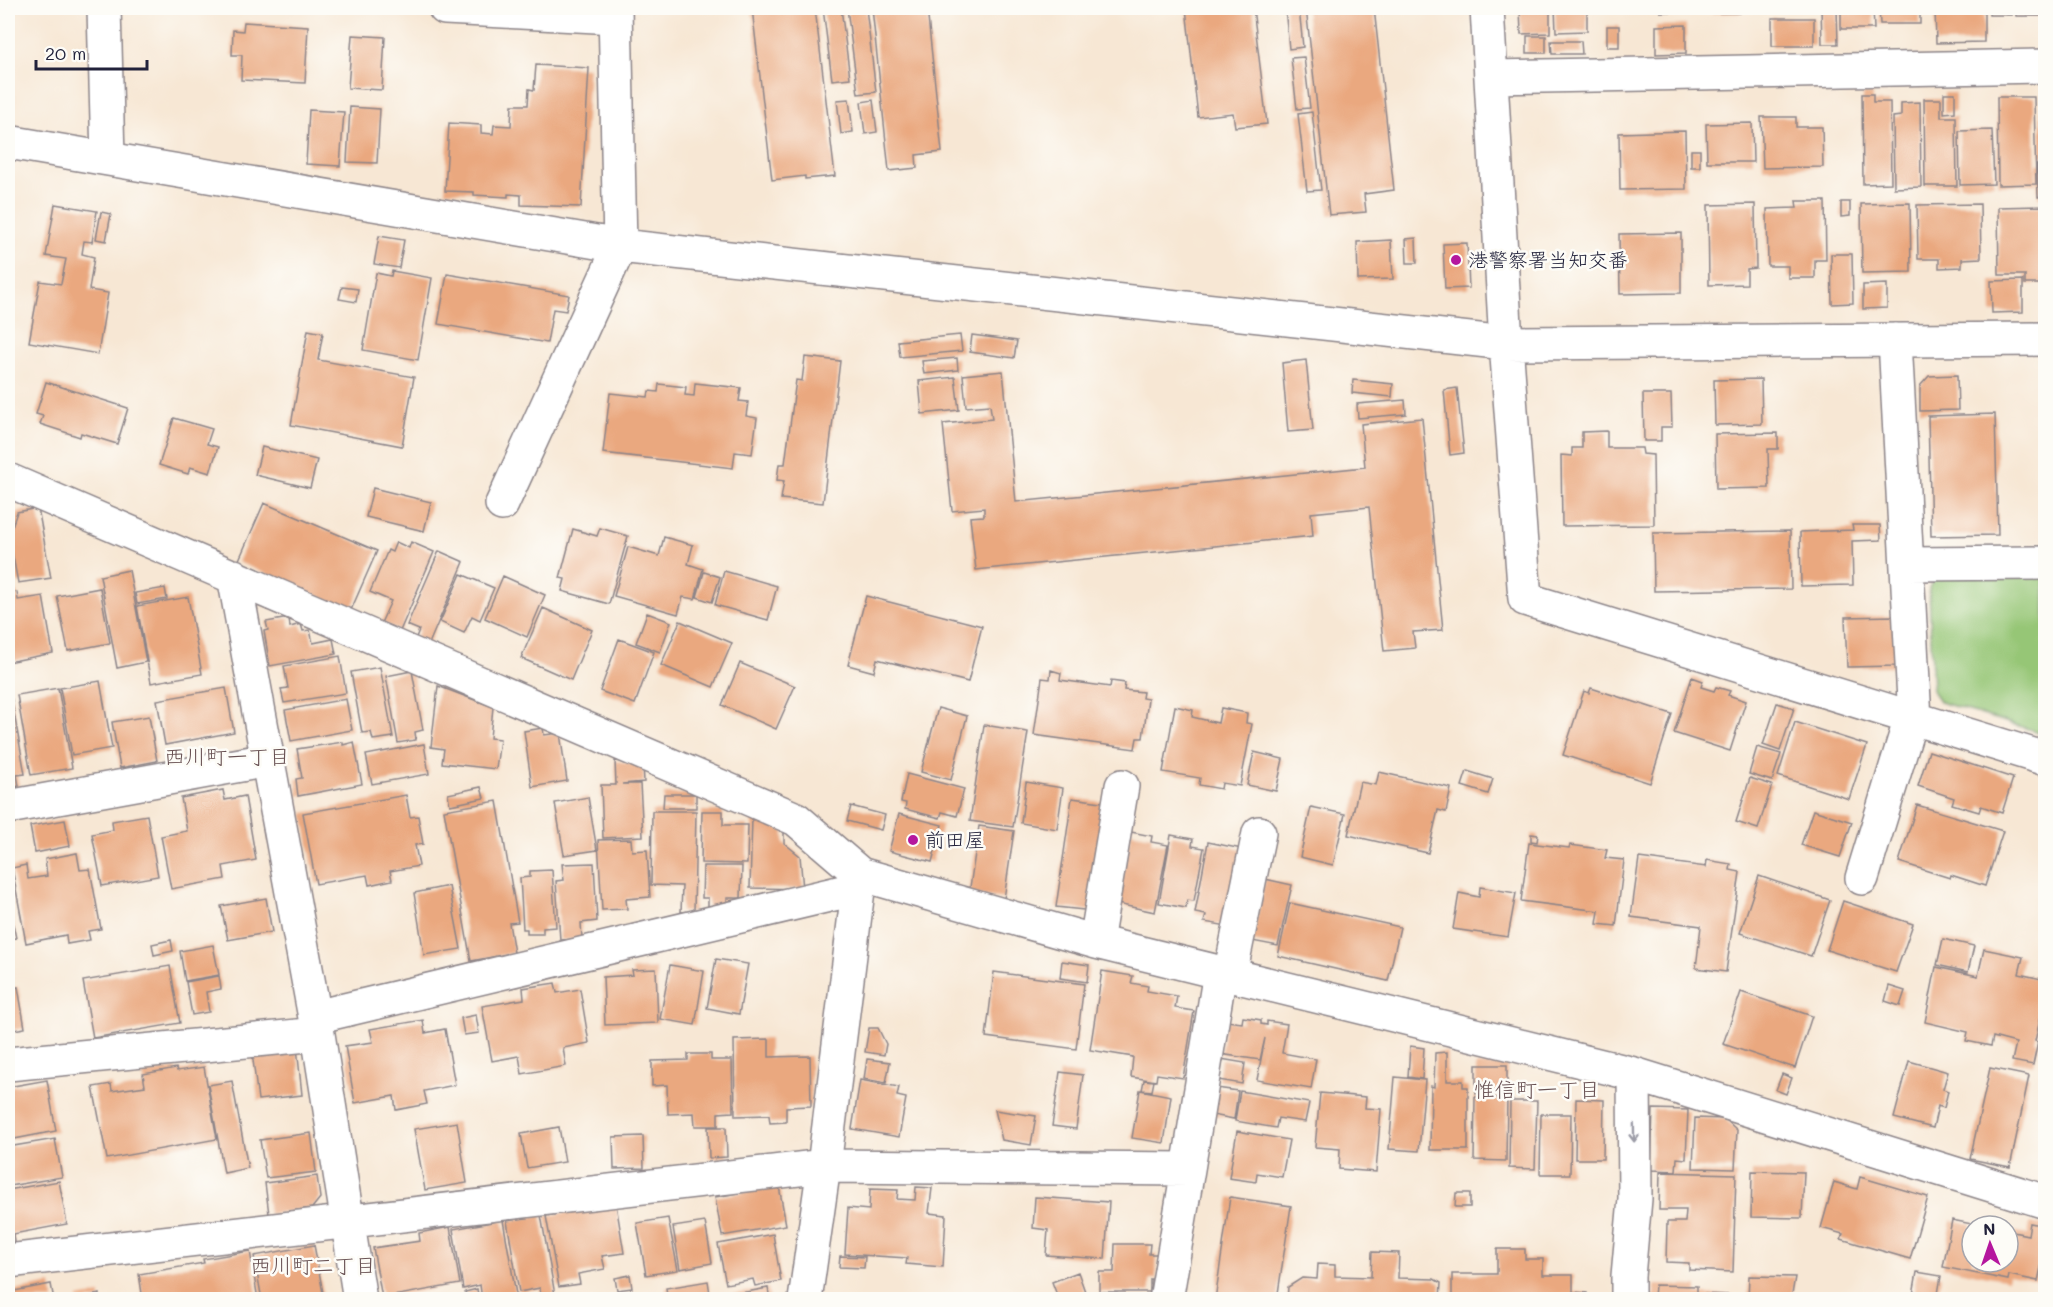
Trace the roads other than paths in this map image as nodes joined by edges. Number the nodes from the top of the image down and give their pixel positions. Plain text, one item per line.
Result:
1 (104, 8) edge
2 (445, 8) edge
3 (1487, 8) edge
4 (615, 12) edge
5 (2046, 66) edge
6 (1491, 77) junction
7 (8, 142) edge
8 (108, 158) junction
9 (620, 246) junction
10 (2046, 339) edge
11 (1895, 340) junction
12 (1506, 343) junction
13 (8, 480) edge
14 (502, 504) dead end
15 (2046, 562) edge
16 (1907, 564) junction
17 (234, 576) junction
18 (1913, 719) junction
19 (2046, 759) edge
20 (268, 760) junction
21 (1122, 786) dead end
22 (8, 807) edge
23 (1259, 833) dead end
24 (1862, 878) dead end
25 (859, 881) junction
26 (1096, 942) junction
27 (1225, 973) junction
28 (317, 1025) junction
29 (8, 1064) edge
30 (1634, 1074) junction
31 (824, 1166) junction
32 (1188, 1168) junction
33 (2046, 1202) edge
34 (348, 1223) junction
35 (8, 1261) edge
36 (360, 1299) edge
37 (805, 1299) edge
38 (1166, 1299) edge
39 (1628, 1299) edge

1 - 8 street
2 - 4 street
3 - 6 street
4 - 9 street
5 - 6 street
6 - 12 street
7 - 8 street
8 - 9 street
9 - 12 street
9 - 14 street
10 - 11 street
11 - 12 street
11 - 16 street
12 - 18 street
13 - 17 street
15 - 16 street
16 - 18 street
17 - 20 street
17 - 25 street
18 - 19 street
18 - 24 street
20 - 22 street
20 - 28 street
21 - 26 street
23 - 27 street
25 - 26 street
25 - 28 street
25 - 31 street
26 - 27 street
27 - 30 street
27 - 32 street
28 - 29 street
28 - 34 street
30 - 33 street
30 -> 39 street
31 - 32 street
31 - 34 street
31 - 37 street
32 - 38 street
34 - 35 street
34 - 36 street

